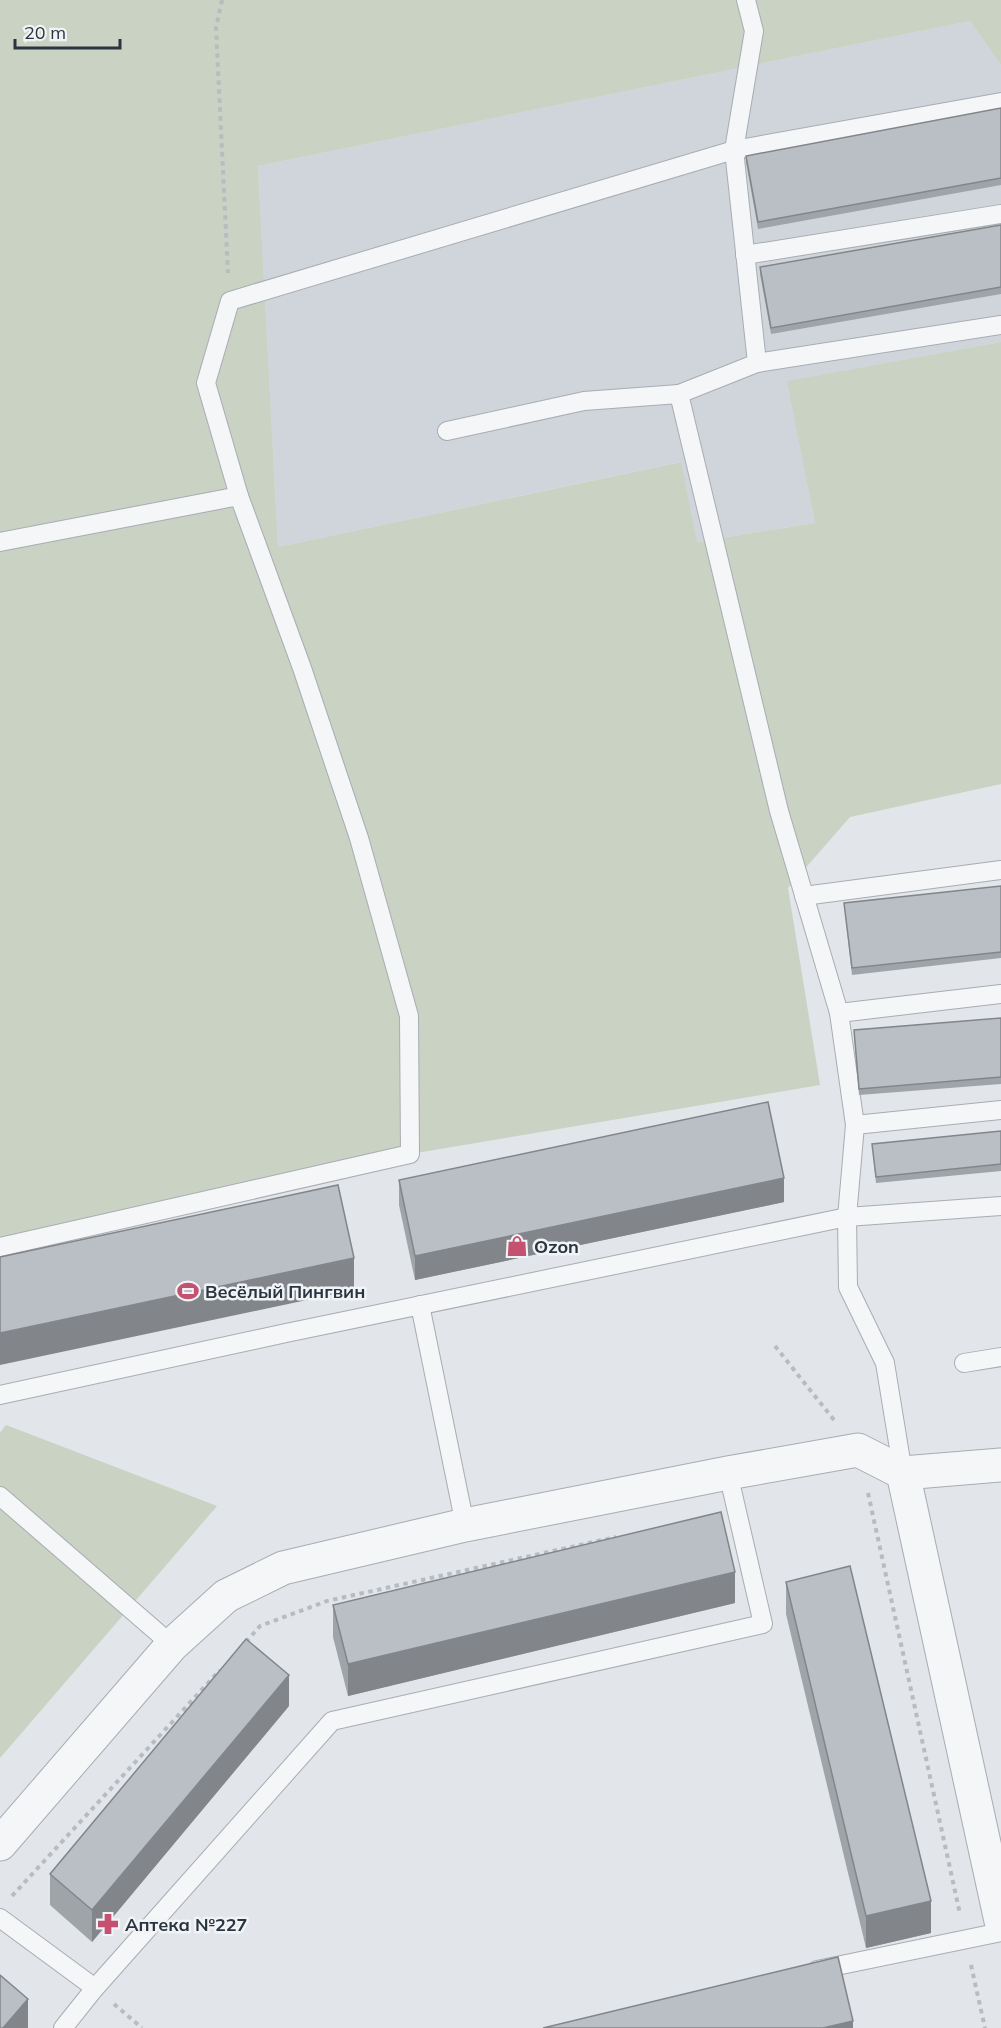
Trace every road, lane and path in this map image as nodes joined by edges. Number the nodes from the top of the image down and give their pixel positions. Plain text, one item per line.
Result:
1 (222, 0) edge
2 (746, 0) edge
3 (1001, 102) edge
4 (734, 150) junction
5 (1001, 214) edge
6 (745, 255) junction
7 (230, 301) junction
8 (1001, 325) edge
9 (757, 363) junction
10 (679, 394) junction
11 (447, 431) dead end
12 (239, 496) junction
13 (0, 542) edge
14 (1001, 870) edge
15 (804, 896) junction
16 (1001, 994) edge
17 (839, 1013) junction
18 (1001, 1110) edge
19 (855, 1125) junction
20 (1001, 1206) edge
21 (847, 1217) junction
22 (0, 1247) edge
23 (420, 1305) junction
24 (775, 1346) dead end
25 (1001, 1357) edge
26 (964, 1363) dead end
27 (0, 1395) edge
28 (858, 1450) junction
29 (1001, 1465) edge
30 (728, 1473) junction
31 (903, 1473) junction
32 (0, 1496) edge
33 (465, 1525) junction
34 (620, 1536) edge
35 (244, 1643) edge
36 (172, 1645) junction
37 (221, 1669) edge
38 (0, 1844) edge
39 (8, 1901) dead end
40 (0, 1918) edge
41 (1001, 1921) edge
42 (1001, 1932) edge
43 (966, 1939) junction
44 (806, 1973) edge
45 (95, 1988) junction
46 (63, 2028) edge
47 (142, 2028) edge
48 (985, 2028) edge

1 - 7 path
2 - 4 lane
3 - 4 lane
4 - 6 lane
4 - 7 lane
5 - 6 lane
6 - 9 lane
7 - 12 lane
8 - 9 lane
9 - 10 lane
10 - 11 lane
10 - 15 lane
12 - 13 lane
12 - 22 lane
14 - 15 lane
15 - 17 lane
16 - 17 lane
17 - 19 lane
18 - 19 lane
19 - 21 lane
20 - 21 lane
21 - 23 lane
21 - 31 lane
23 - 27 lane
23 - 33 lane
24 - 28 path
25 - 26 lane
28 - 30 street
28 - 31 street
28 - 43 path
29 - 31 street
30 - 33 street
30 - 45 lane
31 - 41 street
32 - 36 lane
33 - 36 street
34 - 35 path
36 - 38 street
37 - 39 path
40 - 45 lane
42 - 43 lane
43 - 44 lane
43 - 48 path
45 - 46 lane
45 - 47 path

